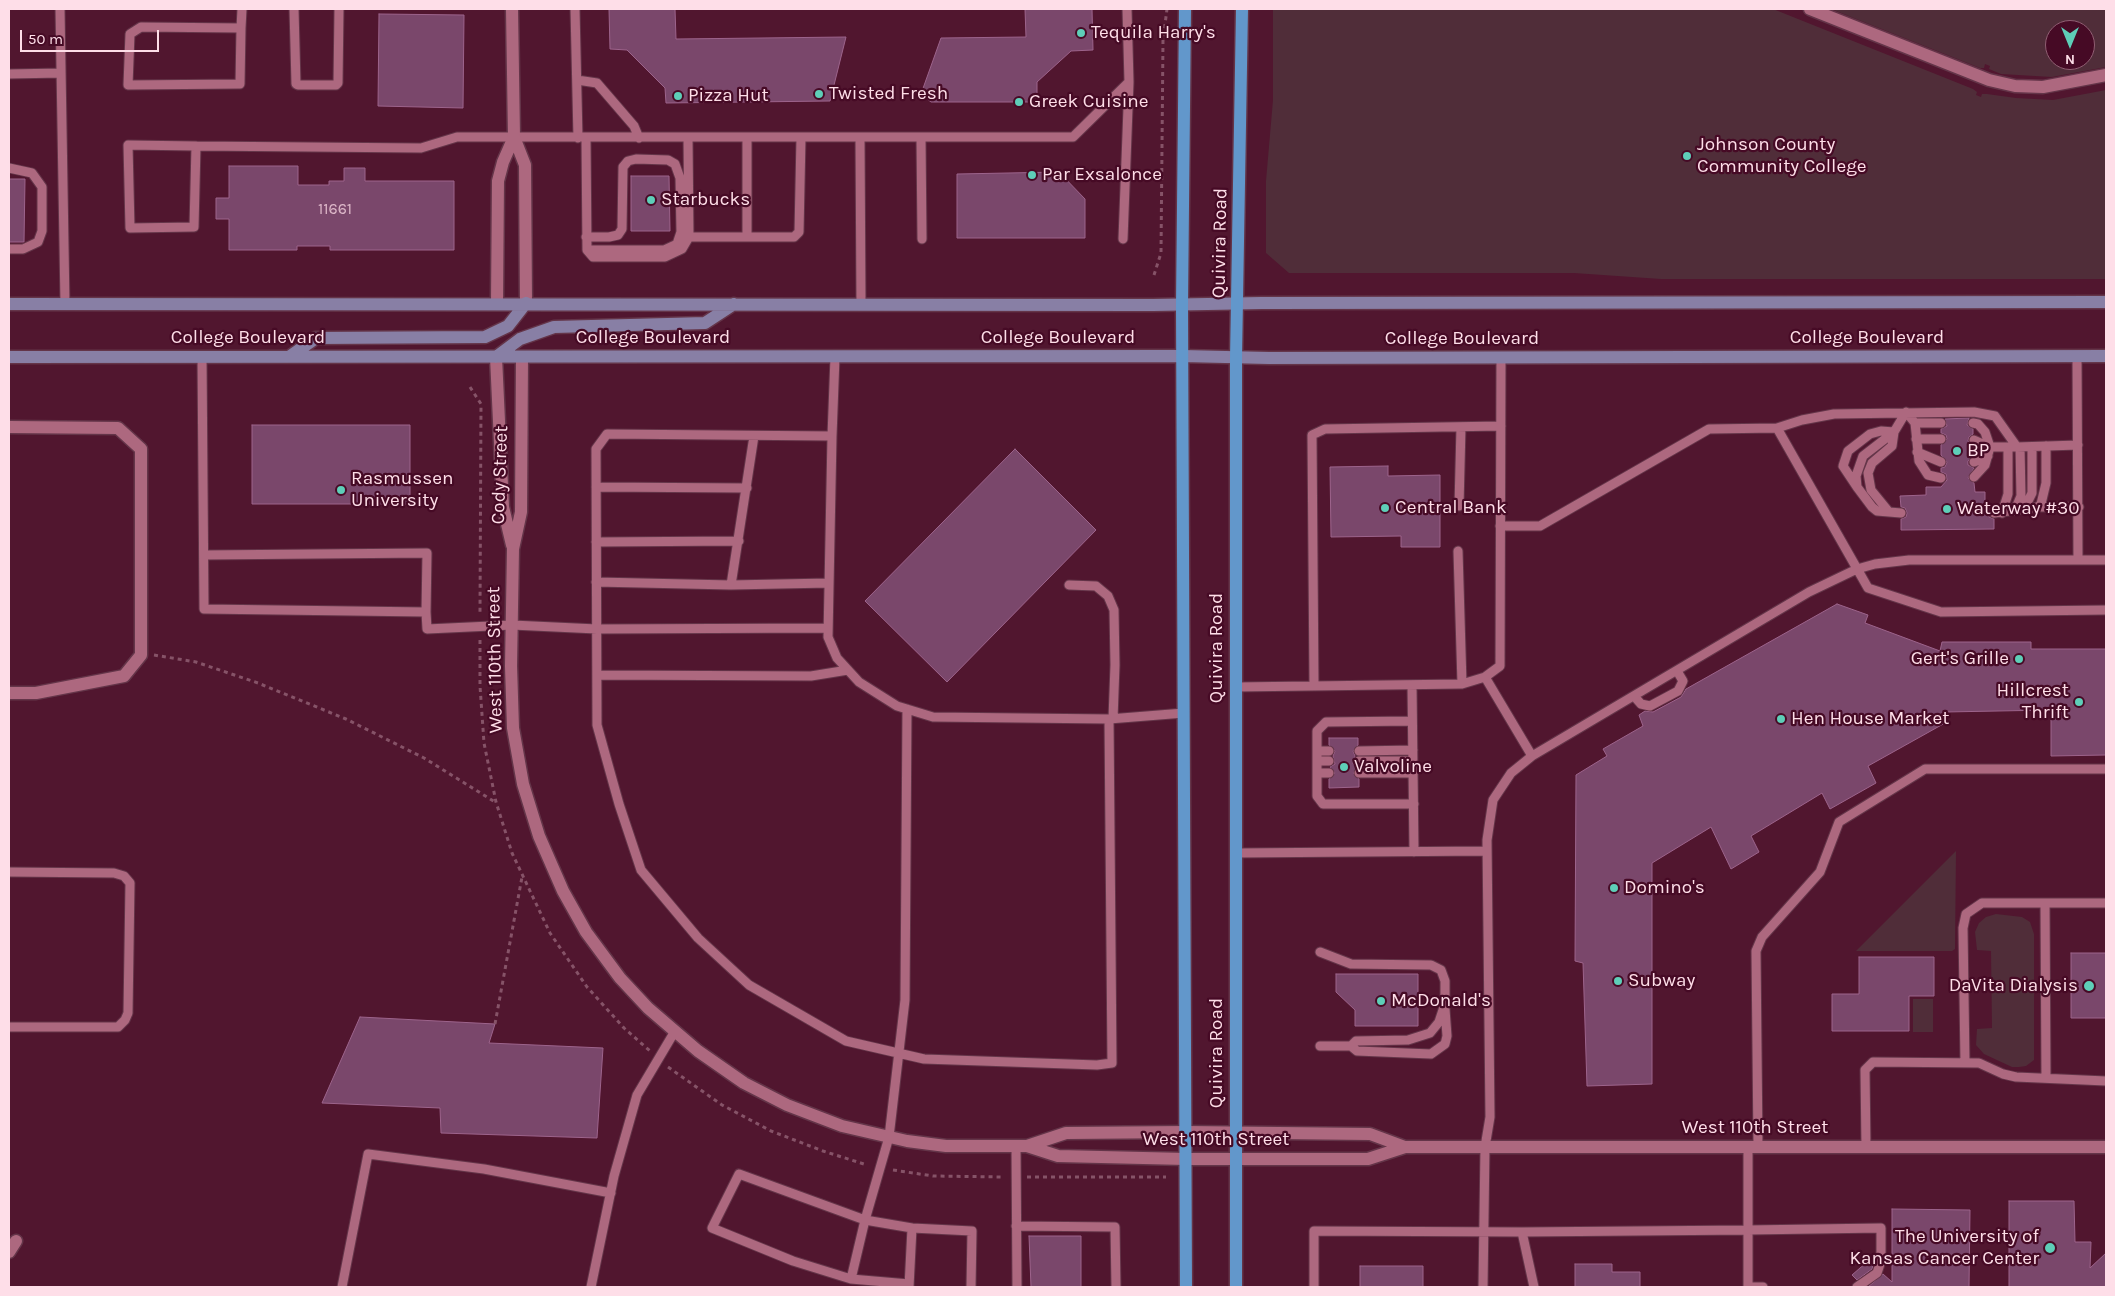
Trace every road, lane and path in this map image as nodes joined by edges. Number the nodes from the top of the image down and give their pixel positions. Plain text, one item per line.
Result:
1 (60, 9) edge
2 (242, 9) edge
3 (294, 9) edge
4 (338, 9) edge
5 (512, 9) edge
6 (575, 9) edge
7 (1127, 9) edge
8 (1167, 9) edge
9 (1185, 9) edge
10 (1242, 9) edge
11 (1810, 9) edge
12 (241, 28) junction
13 (61, 73) junction
14 (9, 74) edge
15 (2106, 75) edge
16 (577, 80) junction
17 (1129, 82) junction
18 (514, 137) junction
19 (582, 138) junction
20 (639, 138) junction
21 (688, 138) junction
22 (747, 138) junction
23 (800, 138) junction
24 (922, 138) junction
25 (860, 139) junction
26 (196, 146) junction
27 (9, 168) edge
28 (586, 237) junction
29 (685, 237) junction
30 (746, 237) junction
31 (1123, 239) dead end
32 (922, 240) dead end
33 (9, 249) edge
34 (1154, 275) dead end
35 (2106, 302) edge
36 (497, 303) junction
37 (526, 303) junction
38 (861, 303) junction
39 (1238, 303) junction
40 (9, 304) edge
41 (65, 304) junction
42 (734, 304) junction
43 (1182, 305) junction
44 (496, 356) junction
45 (522, 356) junction
46 (835, 356) junction
47 (1182, 356) junction
48 (2077, 356) junction
49 (2106, 356) edge
50 (9, 357) edge
51 (202, 357) junction
52 (289, 357) junction
53 (1236, 358) junction
54 (1501, 358) junction
55 (470, 387) dead end
56 (1906, 412) junction
57 (1915, 423) junction
58 (1941, 423) dead end
59 (1973, 423) dead end
60 (9, 426) edge
61 (1501, 426) junction
62 (1460, 427) junction
63 (1777, 428) junction
64 (1894, 432) junction
65 (754, 436) junction
66 (832, 436) junction
67 (1916, 438) junction
68 (1941, 439) dead end
69 (1974, 440) dead end
70 (2078, 445) junction
71 (2046, 446) junction
72 (2016, 447) junction
73 (2032, 447) junction
74 (1989, 451) junction
75 (1918, 452) junction
76 (1941, 462) dead end
77 (1974, 462) dead end
78 (1974, 477) dead end
79 (1941, 478) dead end
80 (596, 487) junction
81 (1858, 487) junction
82 (746, 488) junction
83 (1459, 506) dead end
84 (2038, 507) junction
85 (2079, 507) junction
86 (2020, 510) junction
87 (1889, 512) junction
88 (1901, 513) dead end
89 (1500, 526) junction
90 (739, 540) junction
91 (596, 542) junction
92 (513, 550) junction
93 (1458, 551) dead end
94 (204, 555) junction
95 (2078, 560) junction
96 (2106, 560) edge
97 (1858, 569) junction
98 (596, 582) junction
99 (829, 583) junction
100 (731, 585) junction
101 (1069, 585) dead end
102 (2106, 610) edge
103 (426, 613) junction
104 (512, 625) junction
105 (480, 626) junction
106 (828, 628) junction
107 (596, 629) junction
108 (141, 655) junction
109 (848, 670) junction
110 (1678, 670) junction
111 (596, 674) junction
112 (1485, 677) junction
113 (1462, 684) junction
114 (1412, 685) junction
115 (1314, 686) junction
116 (1236, 687) junction
117 (9, 693) edge
118 (1634, 696) junction
119 (907, 709) junction
120 (1184, 713) junction
121 (1111, 719) junction
122 (1412, 721) junction
123 (1413, 750) junction
124 (1317, 751) junction
125 (1329, 751) dead end
126 (1358, 751) dead end
127 (1532, 756) junction
128 (1317, 762) junction
129 (1329, 762) dead end
130 (1358, 762) dead end
131 (1413, 762) junction
132 (2106, 769) edge
133 (1317, 774) junction
134 (1329, 774) dead end
135 (1358, 774) dead end
136 (1413, 774) junction
137 (496, 802) junction
138 (1414, 804) junction
139 (1487, 851) junction
140 (1414, 852) junction
141 (1236, 853) junction
142 (9, 872) edge
143 (522, 876) junction
144 (2045, 903) junction
145 (2106, 903) edge
146 (1320, 952) dead end
147 (1445, 1004) junction
148 (495, 1024) dead end
149 (9, 1027) edge
150 (675, 1031) junction
151 (1320, 1046) dead end
152 (1351, 1046) junction
153 (899, 1053) junction
154 (659, 1059) junction
155 (1965, 1063) junction
156 (2046, 1078) junction
157 (2106, 1081) edge
158 (1186, 1132) junction
159 (1236, 1132) junction
160 (889, 1137) junction
161 (1021, 1146) junction
162 (1405, 1147) junction
163 (1484, 1147) junction
164 (1753, 1147) junction
165 (1866, 1147) junction
166 (2106, 1147) edge
167 (1186, 1159) junction
168 (1236, 1159) junction
169 (880, 1167) junction
170 (1016, 1178) junction
171 (1166, 1178) dead end
172 (611, 1193) junction
173 (865, 1220) junction
174 (1016, 1226) junction
175 (912, 1228) junction
176 (1748, 1230) junction
177 (1482, 1232) junction
178 (1522, 1232) junction
179 (16, 1241) dead end
180 (9, 1252) edge
181 (851, 1279) junction
182 (908, 1286) edge
183 (342, 1287) edge
184 (591, 1287) edge
185 (970, 1287) edge
186 (1017, 1287) edge
187 (1116, 1287) edge
188 (1186, 1287) edge
189 (1236, 1287) edge
190 (1314, 1287) edge
191 (1483, 1287) edge
192 (1534, 1287) edge
193 (1748, 1287) edge
194 (1763, 1287) edge
195 (1857, 1287) edge

1 - 13 lane
2 - 12 lane
3 - 4 lane
5 - 18 street
6 - 16 lane
7 - 17 lane
8 - 34 path
9 - 43 main road, Quivira Road
10 - 39 main road, Quivira Road
11 - 15 street
12 - 12 lane
13 - 14 lane
13 - 41 lane
16 - 19 lane
16 - 20 lane
17 - 24 lane
17 - 31 lane
18 - 19 lane
18 - 26 lane
18 - 36 street
18 - 37 street
19 - 20 lane
19 - 28 lane
20 - 21 lane
21 - 22 lane
21 - 29 lane
22 - 23 lane
22 - 30 lane
23 - 25 lane
23 - 30 lane
24 - 25 lane
24 - 32 lane
25 - 38 lane
26 - 26 lane
27 - 33 lane
28 - 29 lane
28 - 29 lane
29 - 30 lane
35 - 39 main road, College Boulevard
36 - 37 main road, College Boulevard
36 - 41 main road, College Boulevard
37 - 42 main road, College Boulevard
37 - 52 main road
38 - 42 main road, College Boulevard
38 - 43 main road, College Boulevard
39 - 43 main road, College Boulevard
39 - 53 main road, Quivira Road
40 - 41 main road, College Boulevard
42 - 44 main road
43 - 47 main road, Quivira Road
44 - 45 main road, College Boulevard
44 - 52 main road, College Boulevard
44 - 92 street, Cody Street
45 - 46 main road, College Boulevard
45 - 92 street, Cody Street
46 - 47 main road, College Boulevard
46 - 66 lane
47 - 53 main road, College Boulevard
47 - 120 main road, Quivira Road
48 - 49 main road, College Boulevard
48 - 54 main road, College Boulevard
48 - 70 lane
50 - 51 main road, College Boulevard
51 - 52 main road, College Boulevard
51 - 94 lane
53 - 54 main road, College Boulevard
53 - 116 main road, Quivira Road
54 - 61 lane
55 - 105 path
56 - 57 lane
56 - 63 lane
56 - 64 lane
56 - 72 lane
57 - 58 lane
57 - 67 lane
59 - 74 lane
60 - 108 street
61 - 62 lane
61 - 89 lane
62 - 83 lane
62 - 115 lane
63 - 89 lane
63 - 97 lane
64 - 81 lane
64 - 81 lane
64 - 87 lane
65 - 66 lane
65 - 80 lane
65 - 82 lane
66 - 99 lane
67 - 68 lane
67 - 75 lane
69 - 74 lane
70 - 71 lane
70 - 85 lane
71 - 73 lane
71 - 84 lane
72 - 73 lane
72 - 74 lane
72 - 86 lane
72 - 86 lane
73 - 86 lane
74 - 77 lane
74 - 78 lane
75 - 76 lane
75 - 79 lane
80 - 82 lane
80 - 91 lane
81 - 87 lane
82 - 90 lane
84 - 85 lane
84 - 86 lane
85 - 95 lane
87 - 88 lane
89 - 112 lane
90 - 91 lane
90 - 100 lane
91 - 98 lane
92 - 104 street, West 110th Street
93 - 113 lane
94 - 103 lane
94 - 103 lane
95 - 96 lane
95 - 97 lane
97 - 102 lane
97 - 110 lane
98 - 100 lane
98 - 107 lane
99 - 100 lane
99 - 106 lane
101 - 121 lane
103 - 105 lane
104 - 105 lane
104 - 107 lane
104 - 150 street, West 110th Street
105 - 137 path
106 - 107 lane
106 - 109 lane
107 - 111 lane
108 - 117 street
108 - 137 path
109 - 111 lane
109 - 119 lane
110 - 118 lane
110 - 118 lane
111 - 153 lane
112 - 113 lane
112 - 127 lane
113 - 114 lane
114 - 115 lane
114 - 122 lane
115 - 116 lane
116 - 141 main road, Quivira Road
118 - 127 lane
119 - 121 lane
119 - 153 lane
120 - 121 lane
120 - 158 main road, Quivira Road
121 - 153 lane
122 - 123 lane
122 - 124 lane
123 - 126 lane
123 - 131 lane
124 - 125 lane
124 - 128 lane
127 - 139 lane
128 - 129 lane
128 - 133 lane
130 - 131 lane
131 - 136 lane
132 - 164 lane
133 - 134 lane
133 - 138 lane
135 - 136 lane
136 - 138 lane
137 - 143 path
138 - 140 lane
139 - 140 lane
139 - 163 lane
140 - 141 lane
141 - 159 main road, Quivira Road
142 - 149 lane
143 - 148 path
143 - 154 path
144 - 145 lane
144 - 155 lane
144 - 156 lane
146 - 147 lane
147 - 152 lane
147 - 152 lane
150 - 154 lane
150 - 160 street, West 110th Street
151 - 152 lane
153 - 160 lane
154 - 169 path
154 - 172 lane
155 - 156 lane
155 - 165 lane
156 - 157 lane
158 - 159 street, West 110th Street
158 - 161 street, West 110th Street
158 - 167 main road, Quivira Road
159 - 162 street, West 110th Street
159 - 168 main road, Quivira Road
160 - 161 street, West 110th Street
160 - 169 lane
161 - 167 street, West 110th Street
161 - 170 lane
162 - 163 street, West 110th Street
162 - 168 street, West 110th Street
163 - 164 street, West 110th Street
163 - 177 lane
164 - 165 street, West 110th Street
164 - 176 lane
165 - 166 street, West 110th Street
167 - 168 street, West 110th Street
167 - 188 main road, Quivira Road
168 - 189 main road, Quivira Road
169 - 170 path
169 - 173 lane
170 - 171 path
170 - 174 lane
172 - 183 lane
172 - 184 lane
173 - 175 lane
173 - 181 lane
173 - 181 lane
174 - 186 lane
174 - 187 lane
175 - 182 lane
175 - 185 lane
176 - 178 lane
176 - 193 lane
176 - 195 lane
177 - 178 lane
177 - 190 lane
177 - 191 lane
178 - 192 lane
179 - 180 street
181 - 182 lane
193 - 194 lane

